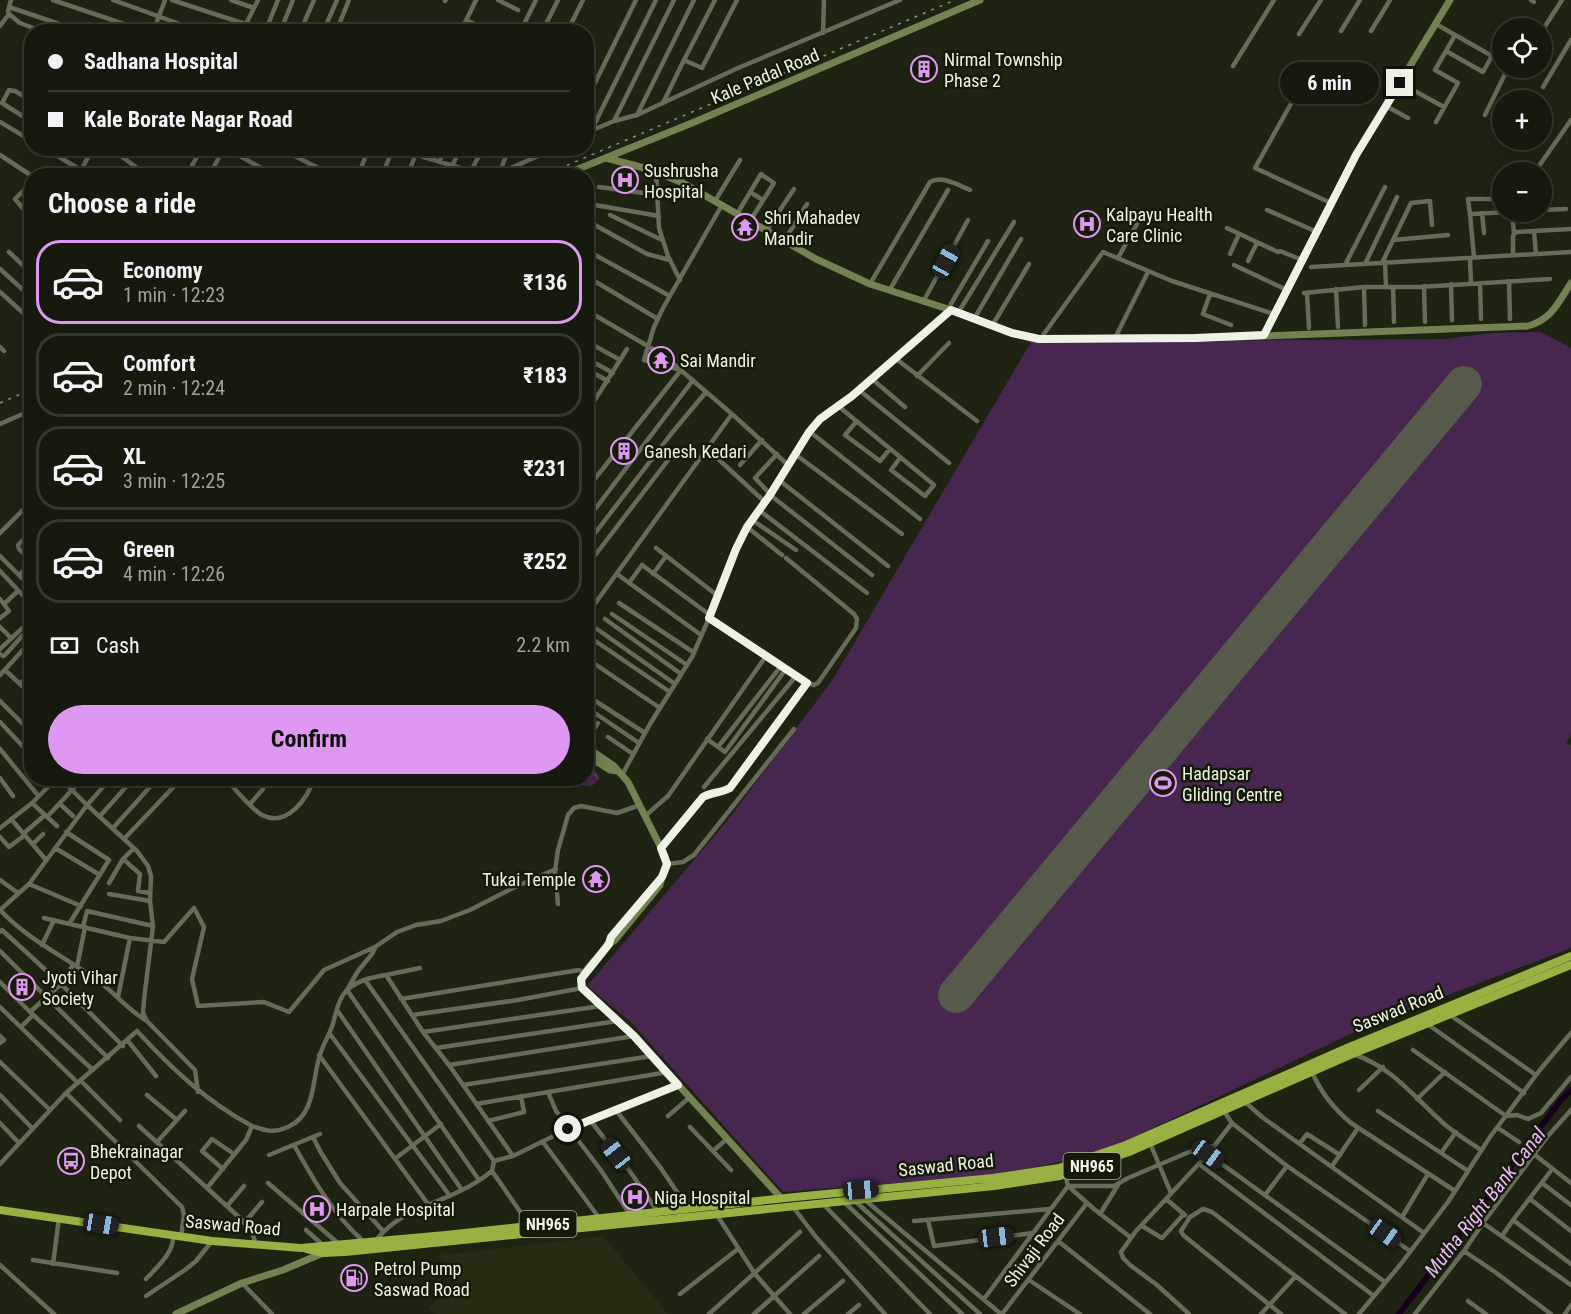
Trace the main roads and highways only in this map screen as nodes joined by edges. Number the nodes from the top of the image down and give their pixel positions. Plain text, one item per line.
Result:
1 (1571, 956) edge
2 (1571, 965) edge
3 (1425, 1021) junction
4 (1222, 1107) junction
5 (1064, 1171) junction
6 (0, 1210) edge
7 (342, 1248) junction

1 - 3 highway, Saswad Road / NH965
2 - 3 highway, Saswad Road / NH965
3 - 4 highway, Saswad Road / NH965
3 - 4 highway, Saswad Road / NH965
4 - 5 highway, Saswad Road / NH965
4 - 5 highway, Saswad Road / NH965
5 - 7 highway, Saswad Road / NH965
5 - 7 highway, Saswad Road / NH965
6 - 7 highway, Saswad Road / NH965

